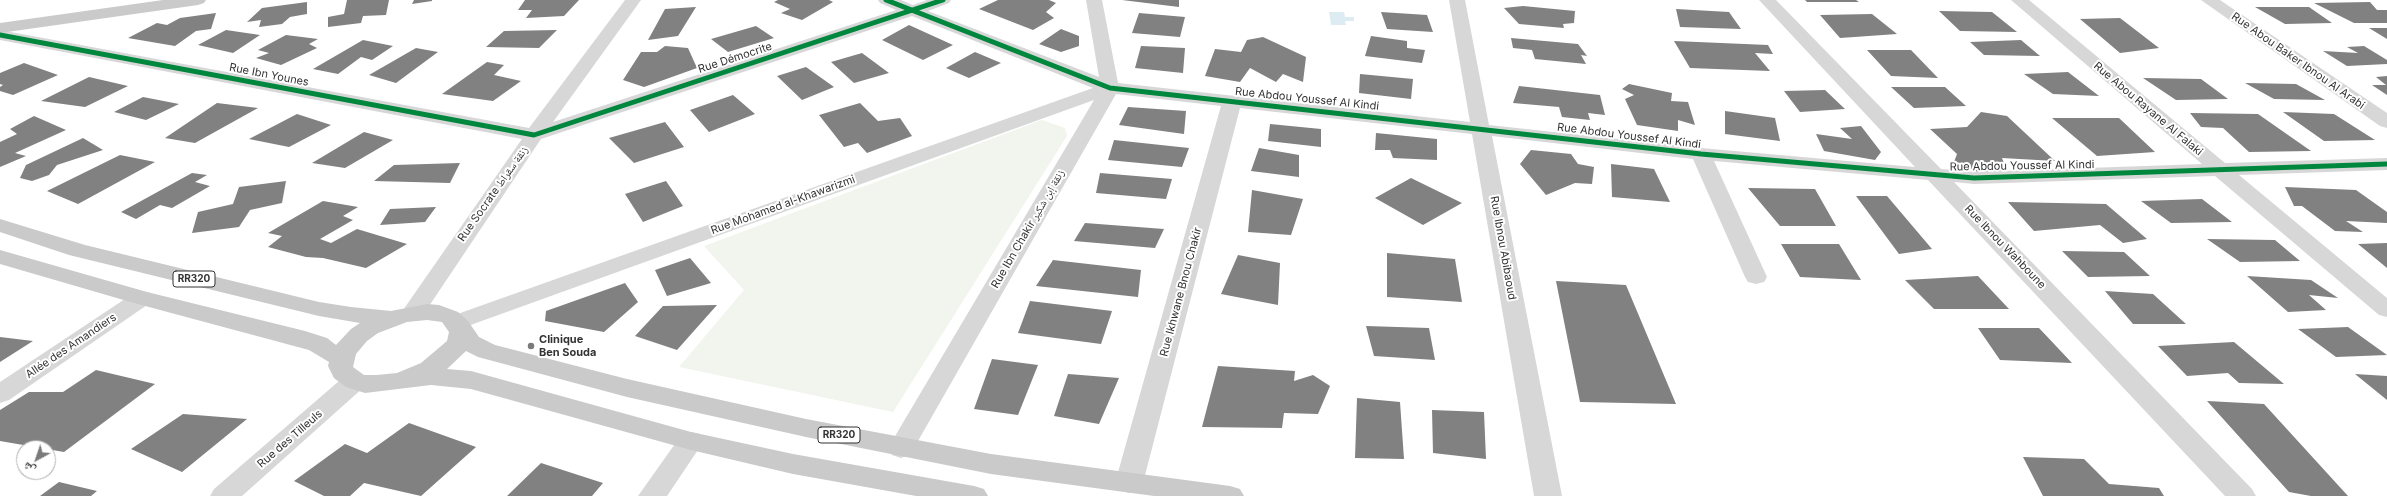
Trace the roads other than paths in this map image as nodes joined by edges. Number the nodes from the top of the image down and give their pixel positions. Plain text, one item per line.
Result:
1 (115, 0) edge
2 (198, 0) edge
3 (633, 0) edge
4 (886, 0) edge
5 (943, 0) edge
6 (1094, 0) edge
7 (1456, 0) edge
8 (1767, 0) edge
9 (2018, 0) edge
10 (2210, 0) edge
11 (913, 10) junction
12 (0, 16) edge
13 (0, 28) edge
14 (0, 35) edge
15 (1110, 88) junction
16 (1232, 102) junction
17 (2387, 122) edge
18 (1480, 128) junction
19 (534, 135) junction
20 (1701, 154) junction
21 (2387, 164) edge
22 (2220, 169) junction
23 (1938, 177) junction
24 (0, 225) edge
25 (0, 257) edge
26 (1756, 277) dead end
27 (142, 298) junction
28 (2387, 310) edge
29 (402, 316) junction
30 (459, 327) junction
31 (341, 359) junction
32 (404, 380) junction
33 (355, 381) junction
34 (0, 394) edge
35 (690, 441) junction
36 (901, 448) junction
37 (1129, 482) junction
38 (224, 496) edge
39 (652, 496) edge
40 (974, 496) edge
41 (1230, 496) edge
42 (1548, 496) edge
43 (2242, 496) edge

1 - 12 main road
2 - 13 main road
3 - 19 street, Rue Socrate زنقة سقراط
4 - 11 street, Rue Abdou Youssef Al Kindi
5 - 11 street, Rue Démocrite
6 - 15 street
7 - 18 street, Rue Ibnou Abibaoud
8 - 23 street, Rue Ibnou Wahboune
9 - 22 street, Rue Abou Rayane Al Falaki
10 - 17 street, Rue Abou Baker Ibnou Al Arabi
11 - 15 street, Rue Abdou Youssef Al Kindi
11 - 19 street, Rue Démocrite
14 - 19 street, Rue Ibn Younes
15 - 16 street, Rue Abdou Youssef Al Kindi
15 - 30 street, Rue Mohamed al-Khawarizmi
15 - 36 street, Rue Ibn Chakir زنقة إبن شكير
16 - 18 street, Rue Abdou Youssef Al Kindi
16 - 37 street, Rue Ikhwane Bnou Chakir
18 - 20 street, Rue Abdou Youssef Al Kindi
18 - 42 street, Rue Ibnou Abibaoud
19 - 29 street, Rue Socrate زنقة سقراط
20 - 23 street, Rue Abdou Youssef Al Kindi
20 - 26 street
21 - 22 street, Rue Abdou Youssef Al Kindi
22 - 23 street, Rue Abdou Youssef Al Kindi
22 - 28 street, Rue Abou Rayane Al Falaki
23 - 43 street, Rue Ibnou Wahboune
24 - 29 main road, RR320
25 - 27 main road
27 - 31 main road
27 - 34 street, Allée des Amandiers
29 - 30 main road, RR320
29 - 31 main road, RR320
30 - 32 main road
30 - 36 main road, RR320
31 - 33 main road
32 - 33 main road
32 - 35 main road
33 - 38 street, Rue des Tilleuls
35 - 39 street
35 - 40 main road
36 - 37 main road, RR320
37 - 41 main road, RR320

